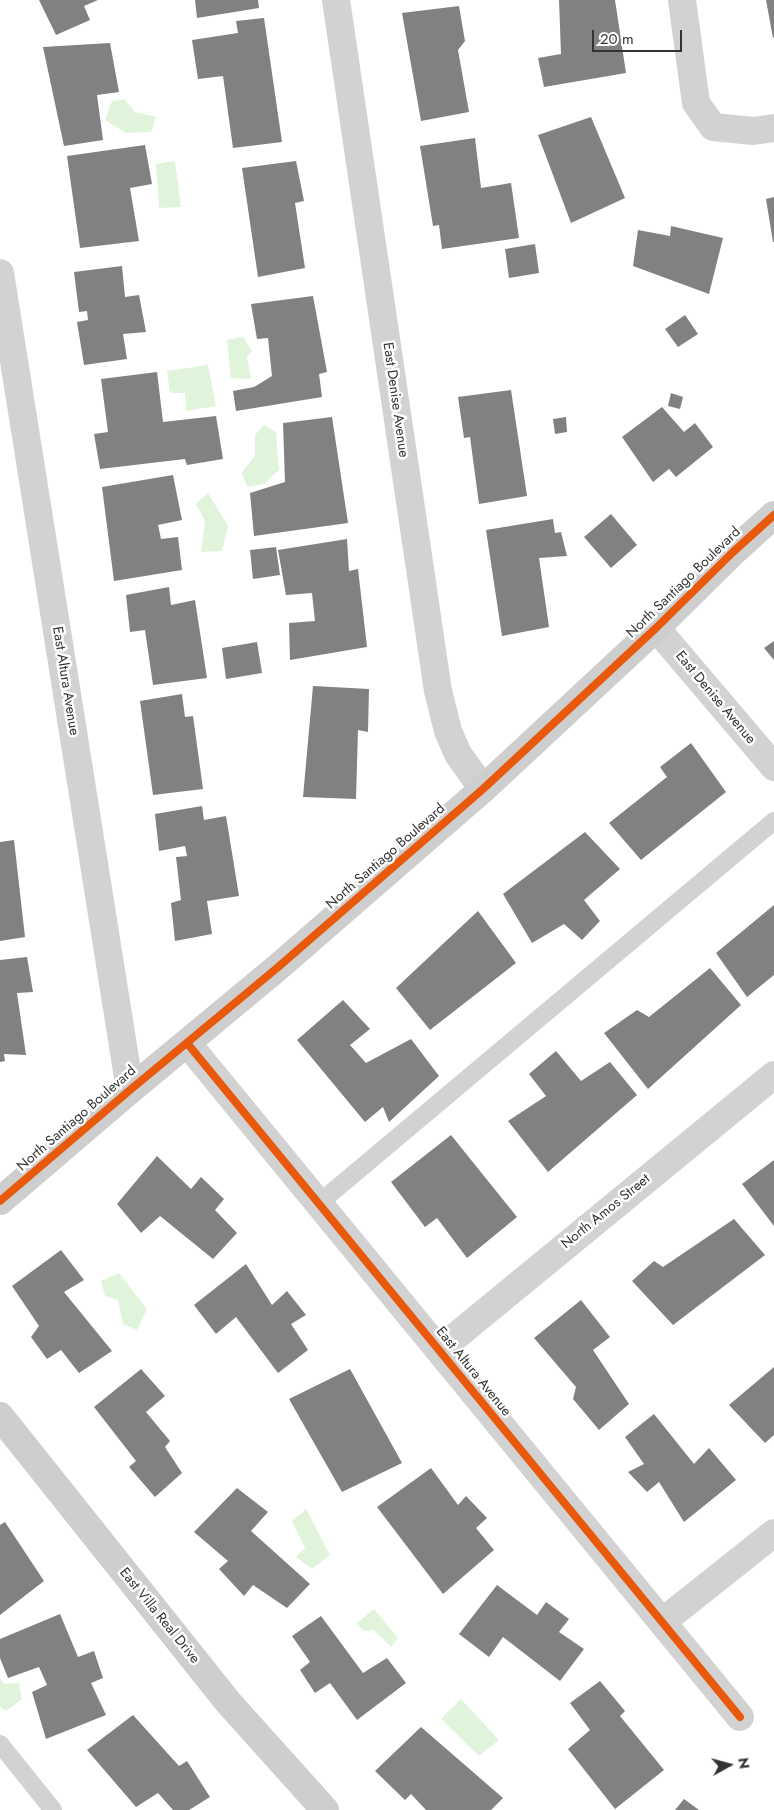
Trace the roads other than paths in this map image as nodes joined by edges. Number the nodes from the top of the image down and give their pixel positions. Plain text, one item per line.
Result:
1 (336, 0) edge
2 (682, 0) edge
3 (774, 128) edge
4 (0, 273) edge
5 (774, 515) edge
6 (656, 628) junction
7 (774, 767) edge
8 (484, 789) junction
9 (774, 821) edge
10 (186, 1043) junction
11 (774, 1075) edge
12 (130, 1090) junction
13 (0, 1202) edge
14 (318, 1204) junction
15 (439, 1350) junction
16 (0, 1416) edge
17 (774, 1533) edge
18 (662, 1622) junction
19 (740, 1717) dead end
20 (0, 1744) edge
21 (53, 1810) edge
22 (326, 1810) edge

1 - 8 street, East Denise Avenue
2 - 3 street
4 - 12 street, East Altura Avenue
5 - 6 main road, North Santiago Boulevard
6 - 7 street, East Denise Avenue
6 - 8 main road, North Santiago Boulevard
8 - 10 main road, North Santiago Boulevard
9 - 14 lane
10 - 12 main road, North Santiago Boulevard
10 - 14 street, East Altura Avenue
11 - 15 street, North Amos Street
12 - 13 main road, North Santiago Boulevard
14 - 15 street, East Altura Avenue
15 - 18 street, East Altura Avenue
16 - 22 main road, East Villa Real Drive
17 - 18 street
18 - 19 street, East Altura Avenue
20 - 21 lane

